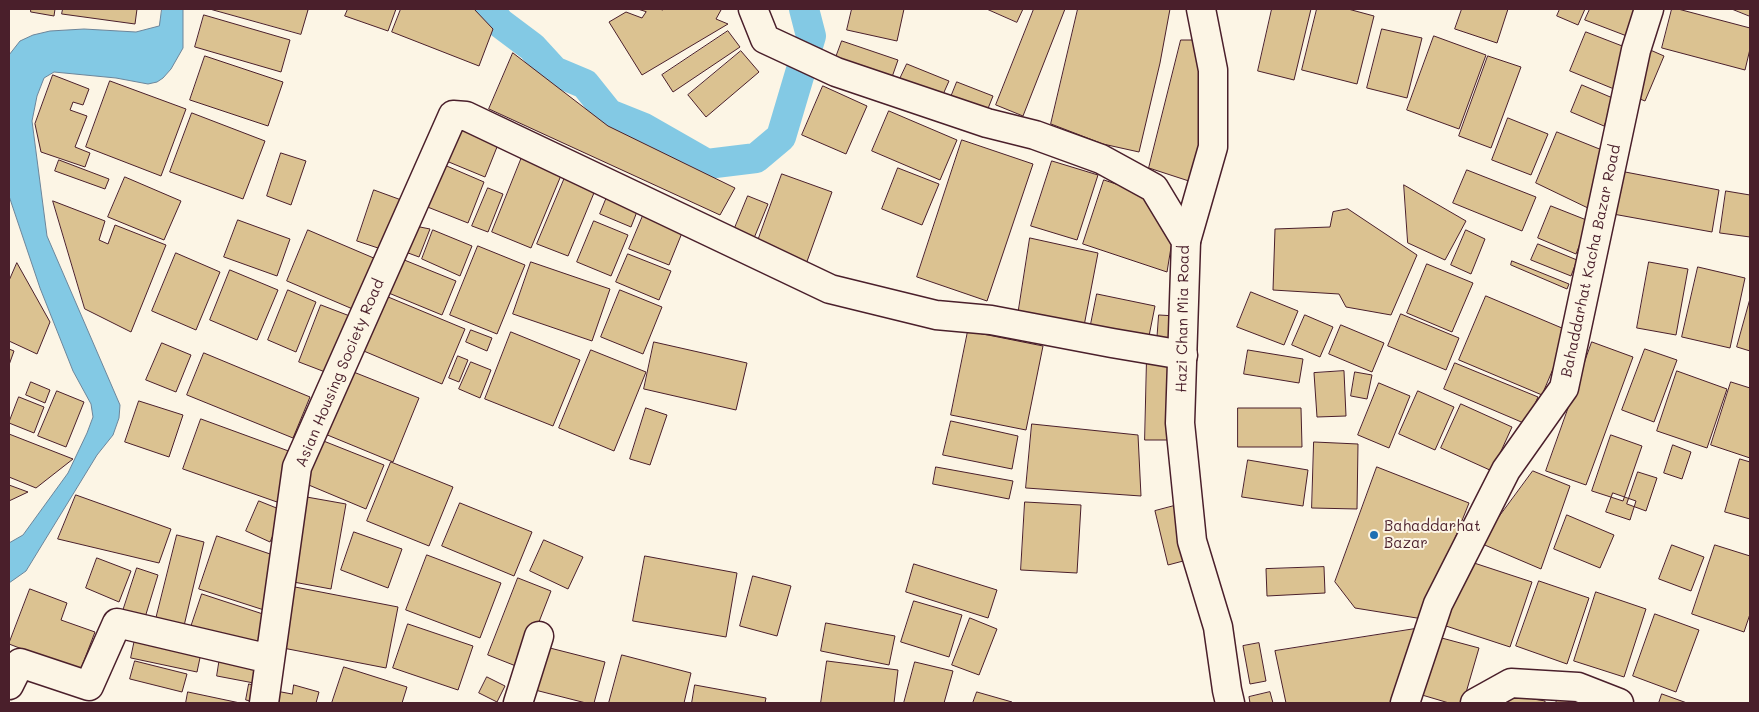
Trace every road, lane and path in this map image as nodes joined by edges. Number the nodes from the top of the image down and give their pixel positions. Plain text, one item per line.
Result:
1 (753, 9) edge
2 (1202, 9) edge
3 (1649, 9) edge
4 (1186, 241) junction
5 (1183, 355) junction
6 (539, 636) dead end
7 (270, 659) junction
8 (9, 685) edge
9 (264, 703) edge
10 (518, 703) edge
11 (1230, 703) edge
12 (1405, 703) edge
13 (1474, 703) edge
14 (1619, 703) edge

1 - 4 street, Hazi Chan Mia Road
2 - 4 street
3 - 12 street, Bahaddarhat Kacha Bazar Road
4 - 5 street, Hazi Chan Mia Road
5 - 7 street, Asian Housing Society Road
5 - 11 street, Hazi Chan Mia Road
6 - 10 street
7 - 8 street
7 - 9 street, Asian Housing Society Road
13 - 14 street

